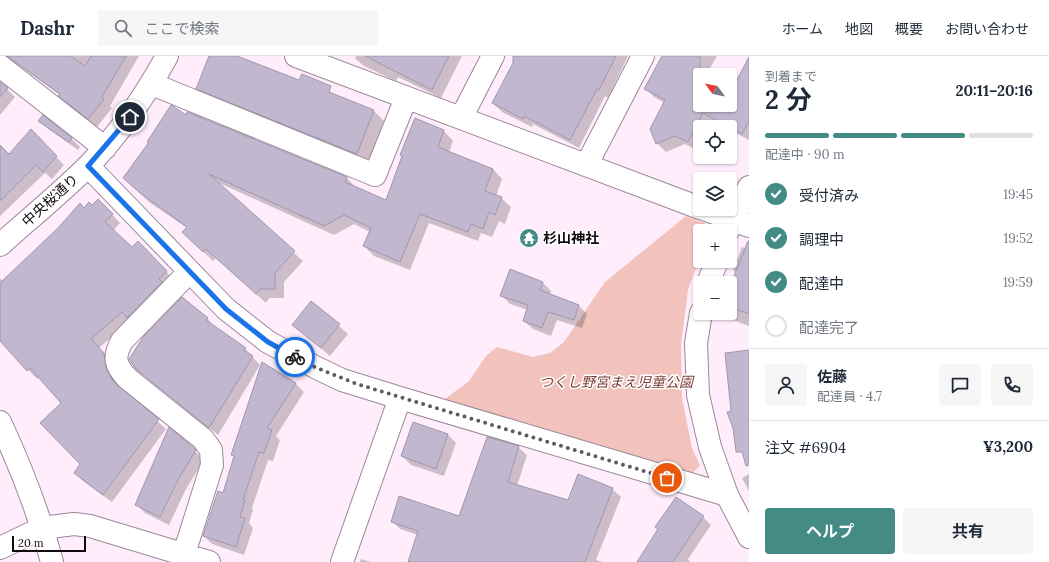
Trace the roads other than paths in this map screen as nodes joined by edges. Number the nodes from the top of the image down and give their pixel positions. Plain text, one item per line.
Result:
1 (167, 56) edge
2 (296, 56) edge
3 (493, 56) edge
4 (643, 56) edge
5 (334, 62) edge
6 (0, 66) edge
7 (152, 84) junction
8 (406, 98) junction
9 (461, 118) junction
10 (104, 148) junction
11 (587, 164) junction
12 (88, 166) junction
13 (749, 187) edge
14 (693, 205) edge
15 (718, 216) edge
16 (733, 224) edge
17 (737, 226) edge
18 (0, 245) edge
19 (189, 272) junction
20 (700, 320) edge
21 (400, 398) junction
22 (0, 422) edge
23 (727, 495) junction
24 (42, 528) junction
25 (749, 537) edge
26 (0, 548) edge
27 (184, 554) junction
28 (52, 562) edge
29 (209, 562) edge
30 (342, 562) edge

1 - 7 street, 中央桜通り
2 - 5 street
3 - 9 street
4 - 11 street
5 - 8 street
6 - 10 street
7 - 8 street
7 - 10 street, 中央桜通り
8 - 9 street
9 - 11 street
10 - 12 street, 中央桜通り
11 - 14 street
12 - 18 street, 中央桜通り
12 - 19 street
13 - 17 street
15 - 16 street
19 - 21 street
19 - 27 street
20 - 23 street
21 - 23 street
21 - 30 street
22 - 24 street
23 - 25 street
24 - 26 street
24 - 27 street
24 - 28 street
27 - 29 street

